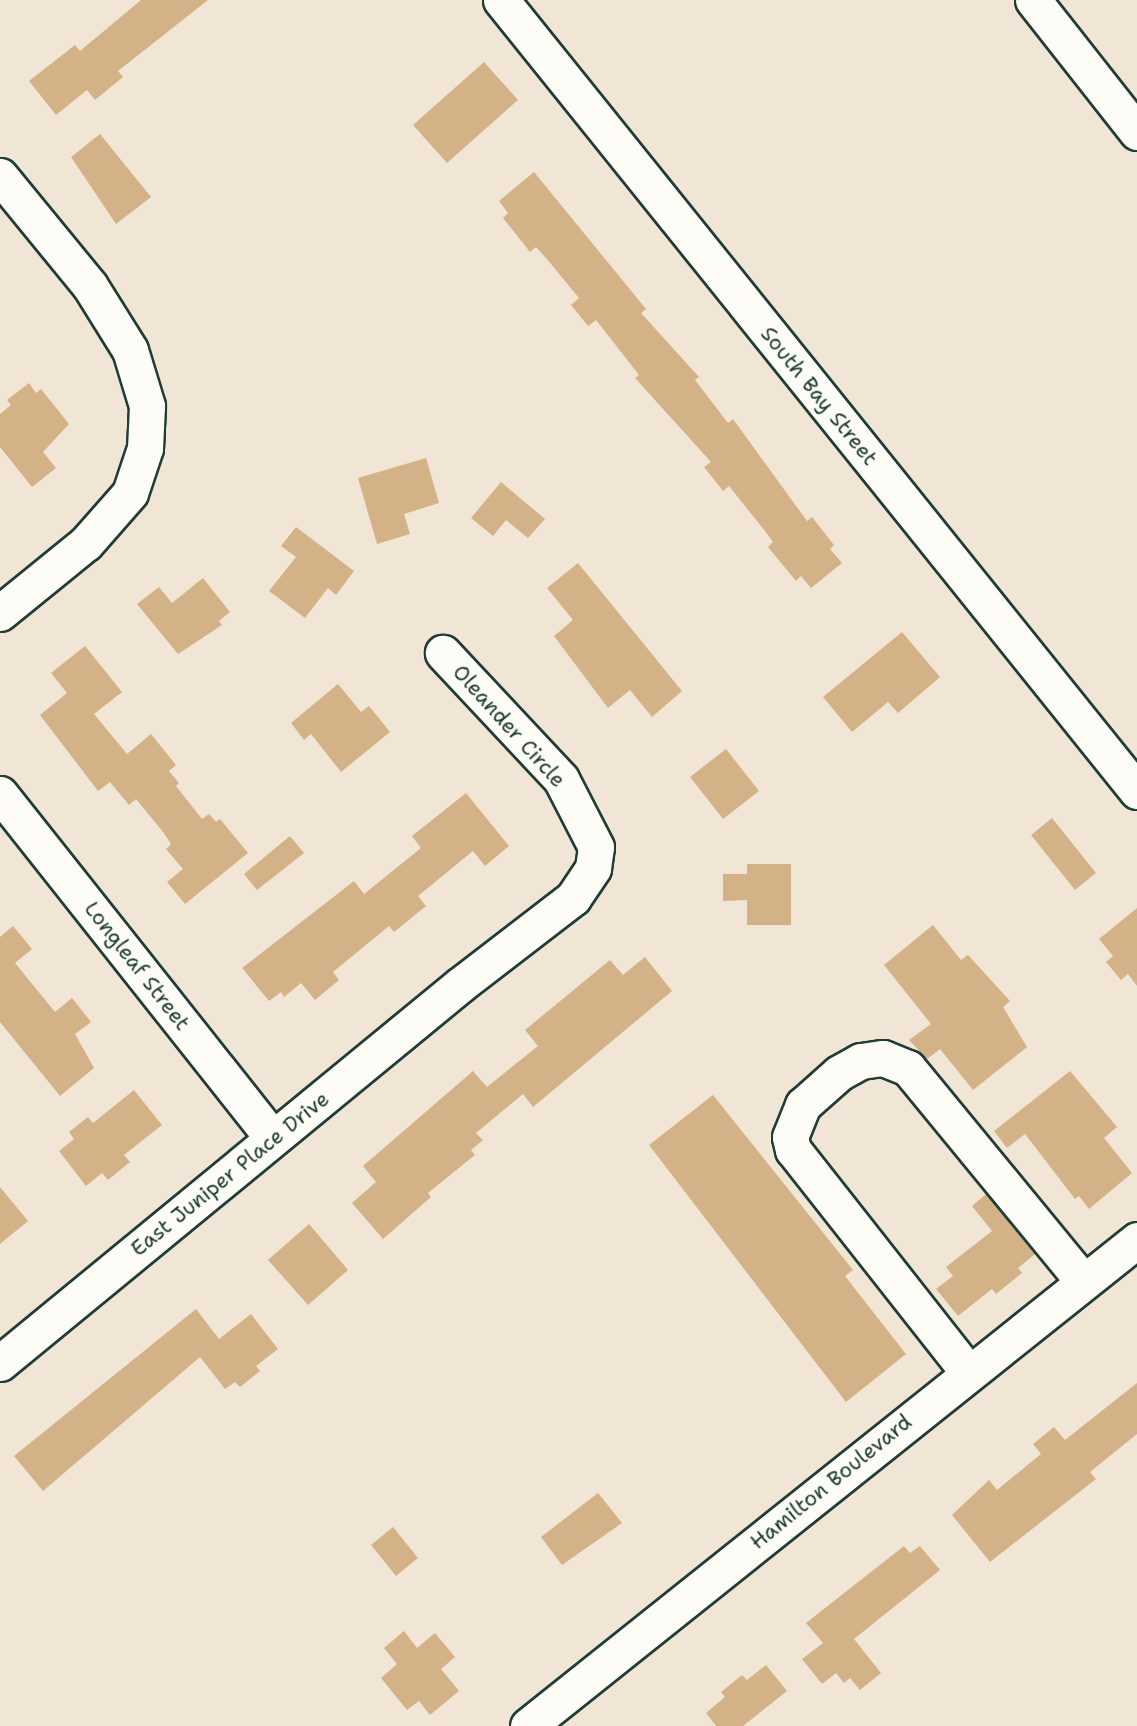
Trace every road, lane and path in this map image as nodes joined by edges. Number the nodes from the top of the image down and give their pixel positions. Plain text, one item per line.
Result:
1 (502, 0) edge
2 (1033, 0) edge
3 (1137, 132) edge
4 (0, 176) edge
5 (0, 613) edge
6 (443, 653) dead end
7 (1137, 791) edge
8 (0, 794) edge
9 (460, 985) joint
10 (273, 1138) junction
11 (1137, 1240) edge
12 (1083, 1281) junction
13 (0, 1363) edge
14 (968, 1372) junction
15 (528, 1726) edge

1 - 7 street, South Bay Street
2 - 3 street
4 - 5 street
6 - 9 street, Oleander Circle
8 - 10 street, Longleaf Street
9 - 10 street, East Juniper Place Drive
10 - 13 street, East Juniper Place Drive
11 - 12 street, Hamilton Boulevard
12 - 14 street, Hamilton Boulevard
12 - 14 street
14 - 15 street, Hamilton Boulevard

